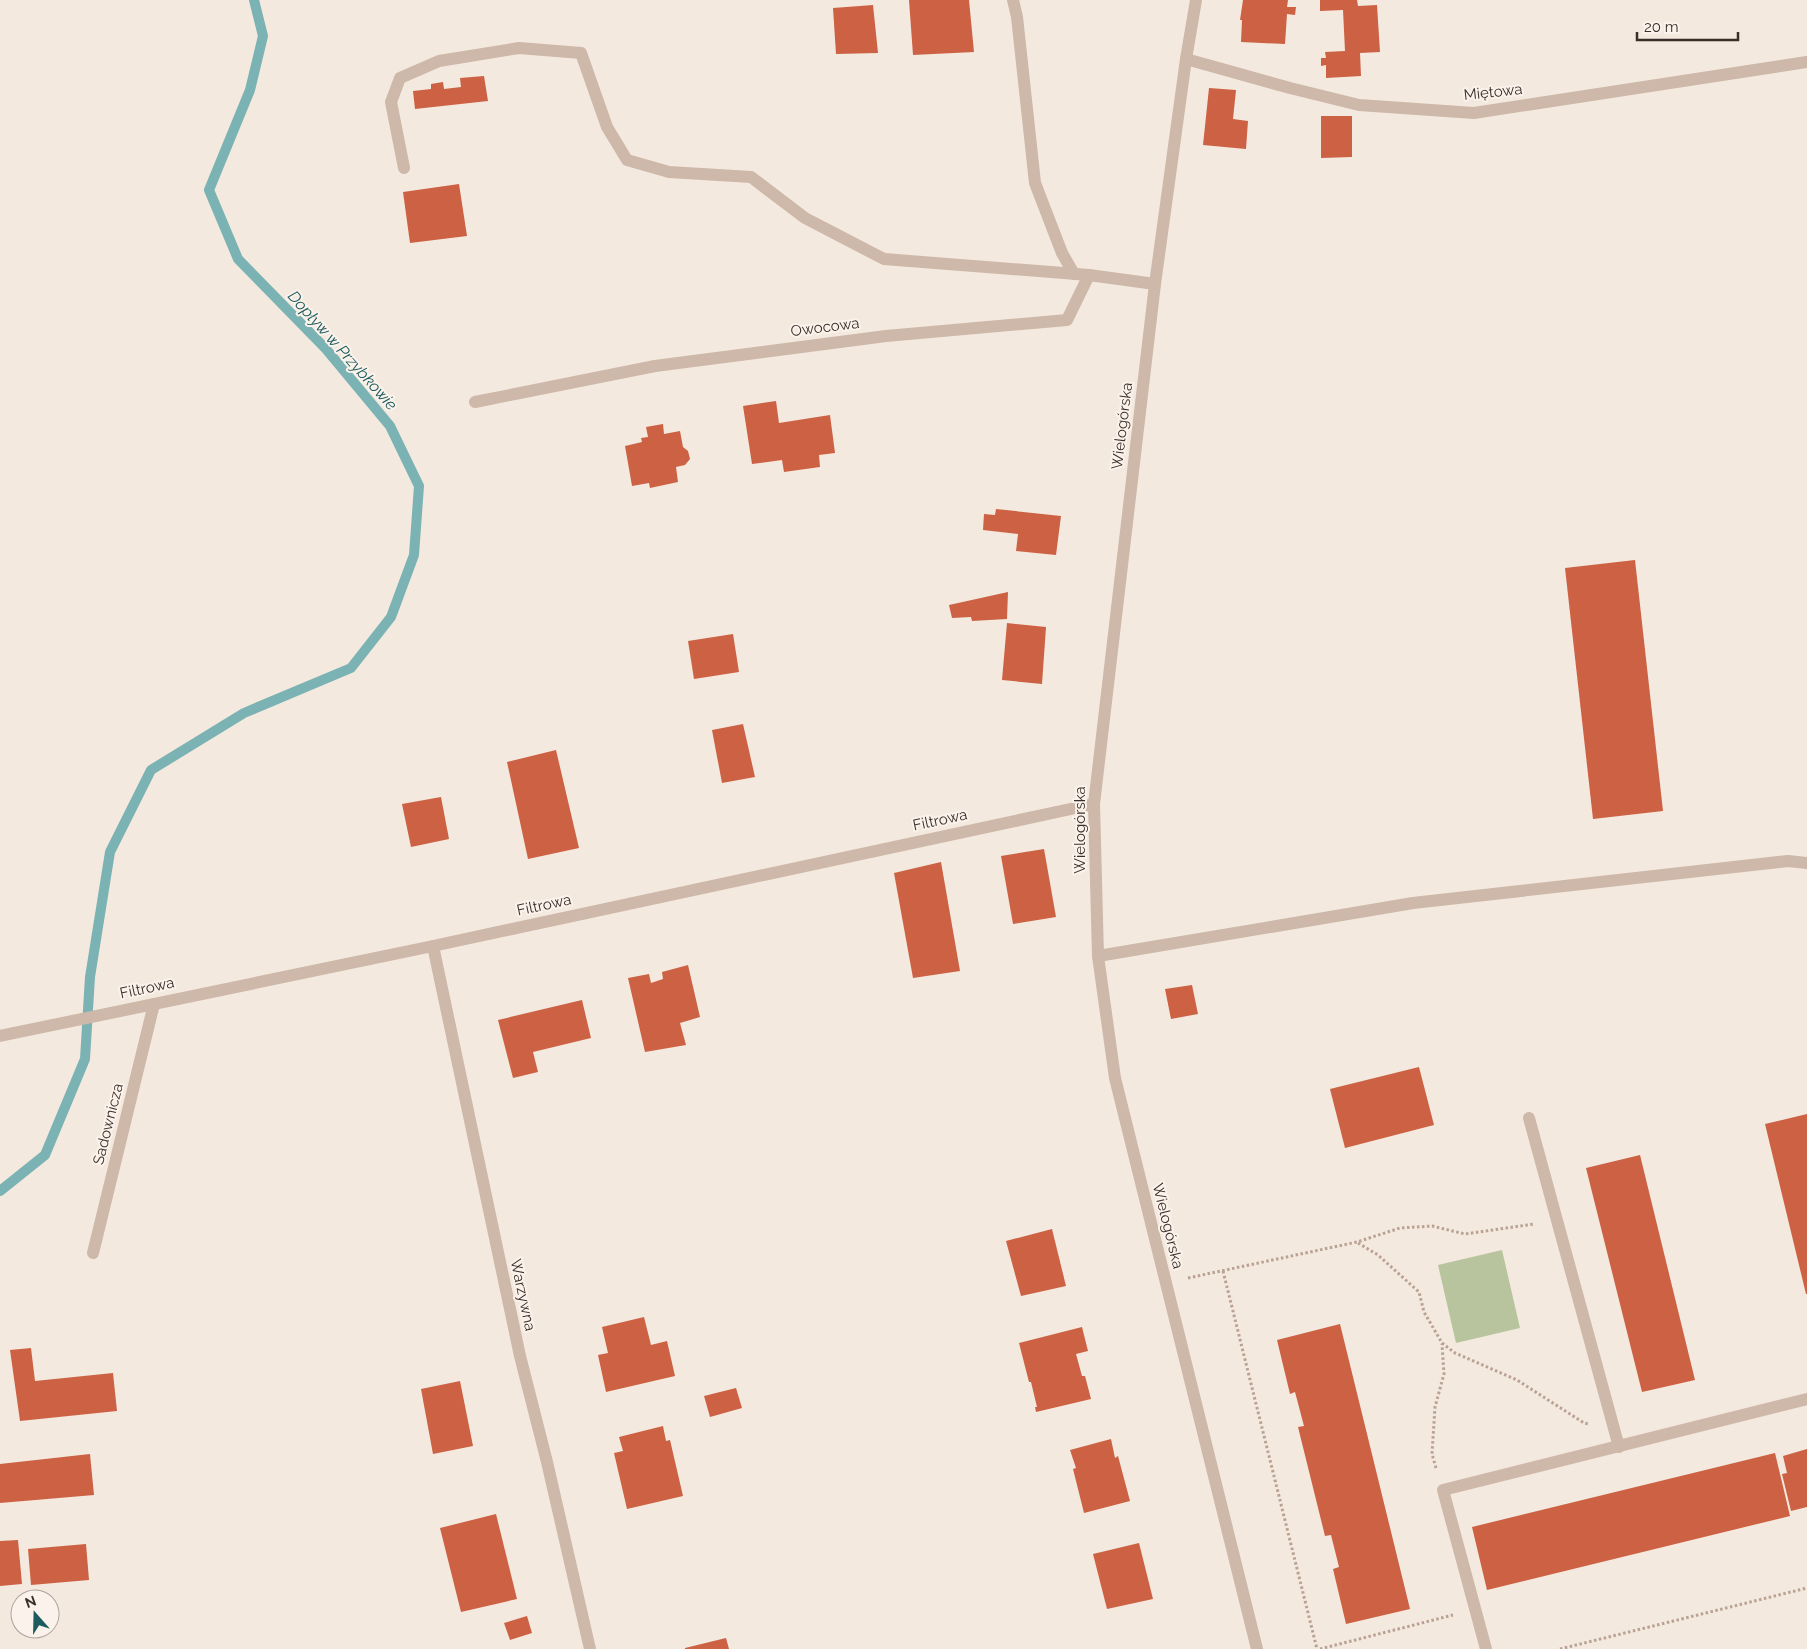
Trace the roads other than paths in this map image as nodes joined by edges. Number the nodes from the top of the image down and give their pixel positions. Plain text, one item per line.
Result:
1 (1013, 0) edge
2 (1196, 0) edge
3 (1186, 58) junction
4 (1807, 62) edge
5 (404, 168) dead end
6 (1074, 274) junction
7 (1089, 275) junction
8 (1155, 284) junction
9 (475, 402) dead end
10 (1094, 804) junction
11 (1807, 863) edge
12 (433, 946) junction
13 (1098, 956) junction
14 (148, 1005) junction
15 (0, 1036) edge
16 (1529, 1118) dead end
17 (93, 1253) dead end
18 (1807, 1399) edge
19 (1619, 1447) junction
20 (590, 1649) edge
21 (1257, 1649) edge
22 (1486, 1649) edge

1 - 6 street
2 - 3 street, Wielogórska
3 - 4 street, Miętowa
3 - 8 street, Wielogórska
5 - 6 street
6 - 7 street
7 - 8 street
7 - 9 street, Owocowa
8 - 10 street, Wielogórska
10 - 12 street, Filtrowa
10 - 13 street, Wielogórska
11 - 13 street
12 - 14 street, Filtrowa
12 - 20 street, Warzywna
13 - 21 street, Wielogórska
14 - 15 street, Filtrowa
14 - 17 street, Sadownicza
16 - 19 street
18 - 19 street
19 - 22 street

